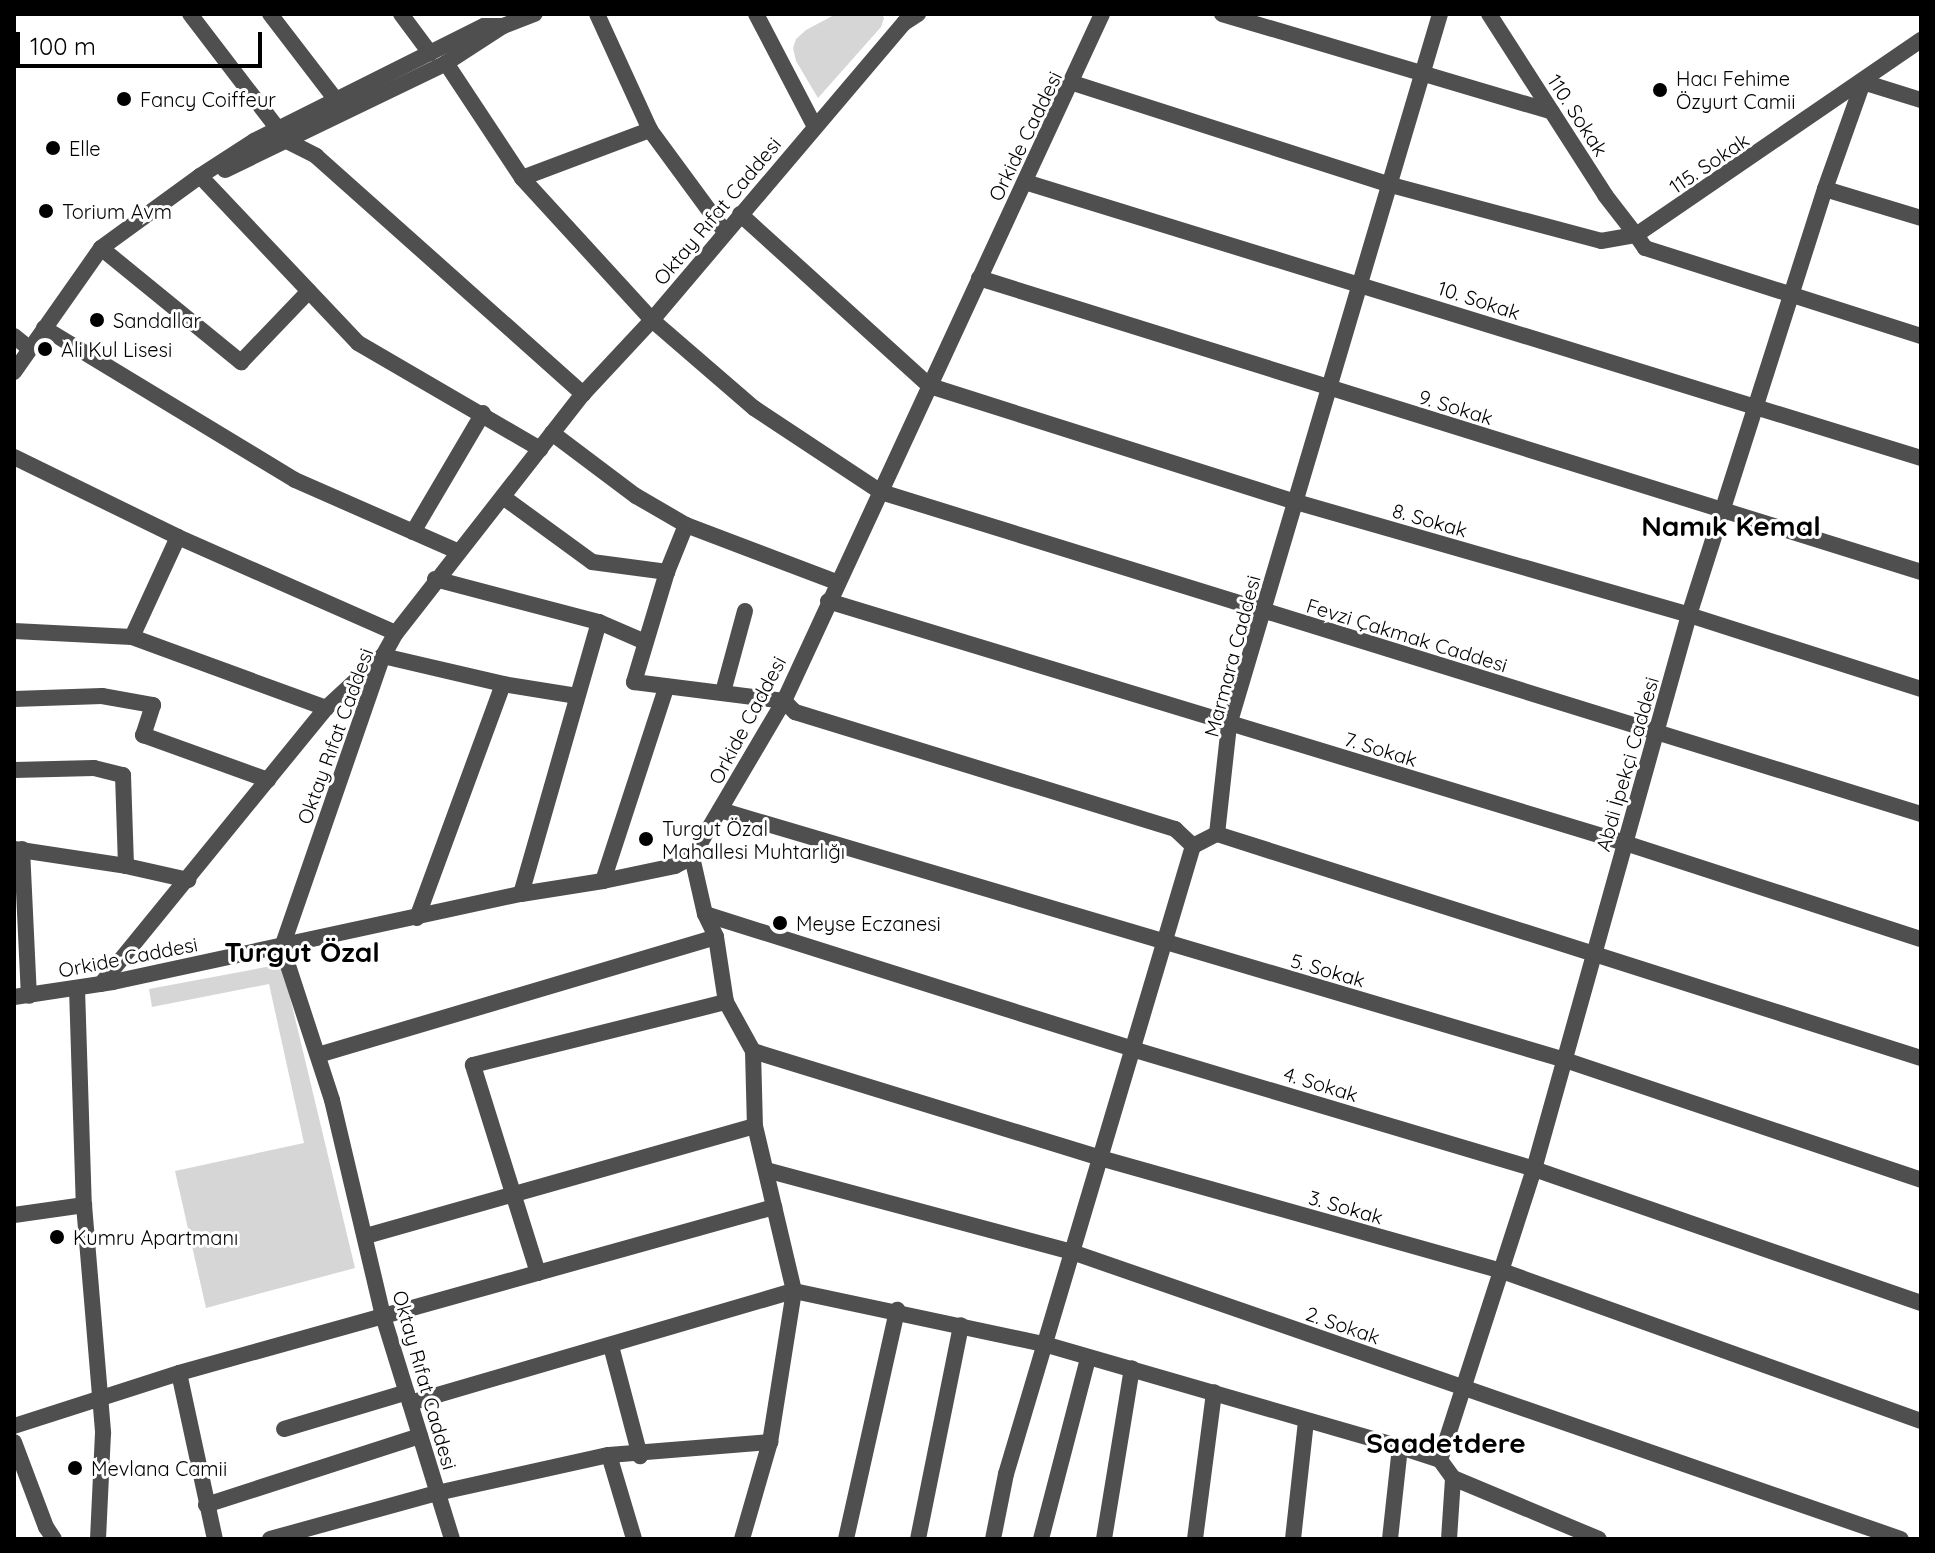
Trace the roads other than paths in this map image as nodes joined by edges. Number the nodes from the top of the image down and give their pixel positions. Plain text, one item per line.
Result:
1 (190, 14) edge
2 (270, 14) edge
3 (401, 14) edge
4 (535, 14) edge
5 (597, 14) edge
6 (756, 14) edge
7 (1102, 14) edge
8 (1222, 14) edge
9 (1440, 14) edge
10 (1489, 14) edge
11 (907, 17) edge
12 (499, 20) edge
13 (1921, 40) edge
14 (430, 53) junction
15 (446, 63) junction
16 (1423, 73) junction
17 (1863, 82) junction
18 (1073, 83) junction
19 (336, 100) junction
20 (1921, 100) edge
21 (1552, 112) junction
22 (814, 125) junction
23 (650, 130) junction
24 (283, 135) junction
25 (200, 176) junction
26 (522, 178) junction
27 (1025, 182) junction
28 (1391, 185) junction
29 (1825, 189) junction
30 (740, 214) junction
31 (1921, 218) edge
32 (725, 232) junction
33 (1636, 235) junction
34 (101, 248) junction
35 (979, 278) junction
36 (1362, 284) junction
37 (309, 291) junction
38 (1788, 296) junction
39 (652, 320) junction
40 (44, 328) junction
41 (14, 336) edge
42 (1921, 336) edge
43 (29, 348) junction
44 (14, 372) edge
45 (930, 386) junction
46 (1330, 389) junction
47 (583, 394) junction
48 (1754, 409) junction
49 (483, 413) junction
50 (552, 433) junction
51 (540, 449) junction
52 (14, 457) edge
53 (1921, 458) edge
54 (881, 492) junction
55 (503, 497) junction
56 (1296, 502) junction
57 (1722, 510) junction
58 (686, 525) junction
59 (413, 532) junction
60 (178, 537) junction
61 (457, 551) junction
62 (667, 572) junction
63 (1921, 572) edge
64 (435, 579) junction
65 (836, 582) junction
66 (828, 601) junction
67 (745, 611) dead end
68 (1263, 612) junction
69 (1689, 615) junction
70 (599, 622) junction
71 (14, 631) edge
72 (396, 633) junction
73 (132, 637) junction
74 (645, 642) junction
75 (383, 656) junction
76 (503, 684) junction
77 (666, 688) junction
78 (1921, 689) edge
79 (723, 692) junction
80 (577, 696) junction
81 (14, 699) edge
82 (784, 701) junction
83 (326, 708) junction
84 (1229, 725) junction
85 (1656, 733) junction
86 (14, 770) edge
87 (268, 780) junction
88 (720, 810) junction
89 (1921, 814) edge
90 (1217, 834) junction
91 (1625, 843) junction
92 (1193, 846) junction
93 (18, 849) edge
94 (692, 857) junction
95 (126, 866) junction
96 (188, 880) junction
97 (603, 881) junction
98 (521, 894) junction
99 (705, 914) junction
100 (417, 918) junction
101 (716, 937) junction
102 (1921, 939) edge
103 (1164, 943) junction
104 (282, 947) junction
105 (1595, 952) junction
106 (101, 984) junction
107 (77, 988) junction
108 (22, 996) edge
109 (726, 1002) junction
110 (1132, 1049) junction
111 (753, 1051) junction
112 (318, 1055) junction
113 (1921, 1058) edge
114 (1565, 1060) junction
115 (755, 1126) junction
116 (1100, 1158) junction
117 (1534, 1169) junction
118 (766, 1170) junction
119 (1921, 1180) edge
120 (513, 1194) junction
121 (84, 1205) junction
122 (774, 1207) junction
123 (14, 1215) edge
124 (366, 1236) junction
125 (1072, 1252) junction
126 (1502, 1271) junction
127 (538, 1273) junction
128 (794, 1291) junction
129 (1921, 1303) edge
130 (897, 1310) junction
131 (383, 1316) junction
132 (961, 1325) junction
133 (1044, 1344) junction
134 (611, 1346) junction
135 (1088, 1358) junction
136 (1132, 1368) junction
137 (179, 1373) junction
138 (1463, 1387) junction
139 (1214, 1392) junction
140 (99, 1397) junction
141 (409, 1398) junction
142 (1921, 1421) edge
143 (1306, 1422) junction
144 (14, 1426) edge
145 (284, 1429) dead end
146 (420, 1436) junction
147 (14, 1442) edge
148 (770, 1442) junction
149 (1400, 1447) junction
150 (609, 1455) junction
151 (640, 1456) junction
152 (1440, 1460) junction
153 (1453, 1478) junction
154 (437, 1493) junction
155 (206, 1505) junction
156 (1589, 1538) edge
157 (54, 1539) edge
158 (98, 1539) edge
159 (215, 1539) edge
160 (270, 1539) edge
161 (452, 1539) edge
162 (634, 1539) edge
163 (742, 1539) edge
164 (846, 1539) edge
165 (918, 1539) edge
166 (993, 1539) edge
167 (1041, 1539) edge
168 (1104, 1539) edge
169 (1195, 1539) edge
170 (1293, 1539) edge
171 (1390, 1539) edge
172 (1449, 1539) edge
173 (1901, 1539) edge

1 - 24 street
2 - 19 street
3 - 14 street
4 - 12 street
5 - 23 street
6 - 22 street
7 - 18 street, Orkide Caddesi
8 - 16 street
9 - 16 street, Marmara Caddesi
10 - 21 street, 110. Sokak
11 - 22 street, Oktay Rıfat Caddesi
12 - 14 street
12 - 15 street
13 - 17 street, 115. Sokak
14 - 19 street
15 - 24 street
15 - 26 street, Fevzi Çakmak Caddesi
16 - 21 street
16 - 28 street, Marmara Caddesi
17 - 20 street
17 - 29 street, Abdi İpekçi Caddesi
17 - 33 street, 115. Sokak
18 - 27 street, Orkide Caddesi
18 - 28 street
19 - 24 street
21 - 33 street, 110. Sokak
22 - 30 street, Oktay Rıfat Caddesi
23 - 26 street
23 - 32 street
24 - 25 street
24 - 47 street
25 - 34 street
25 - 37 street
26 - 39 street, Fevzi Çakmak Caddesi
27 - 35 street, Orkide Caddesi
27 - 36 street, 10. Sokak
28 - 33 street
28 - 36 street, Marmara Caddesi
29 - 31 street
29 - 38 street, Abdi İpekçi Caddesi
30 - 32 street, Oktay Rıfat Caddesi
30 - 45 street
32 - 39 street, Oktay Rıfat Caddesi
33 - 38 street
34 - 37 street
34 - 40 street
35 - 45 street, Orkide Caddesi
35 - 46 street, 9. Sokak
36 - 46 street, Marmara Caddesi
36 - 48 street, 10. Sokak
37 - 49 street
38 - 42 street
38 - 48 street, Abdi İpekçi Caddesi
39 - 47 street, Oktay Rıfat Caddesi
39 - 54 street, Fevzi Çakmak Caddesi
40 - 43 street
40 - 59 street
41 - 43 street
43 - 44 street
45 - 54 street, Orkide Caddesi
45 - 56 street, 8. Sokak
46 - 56 street, Marmara Caddesi
46 - 57 street, 9. Sokak
47 - 50 street, Oktay Rıfat Caddesi
48 - 53 street, 10. Sokak
48 - 57 street, Abdi İpekçi Caddesi
49 - 51 street
49 - 59 street
50 - 51 street, Oktay Rıfat Caddesi
50 - 58 street
51 - 55 street, Oktay Rıfat Caddesi
52 - 60 street
54 - 65 street, Orkide Caddesi
54 - 68 street, Fevzi Çakmak Caddesi
55 - 61 street, Oktay Rıfat Caddesi
55 - 62 street
56 - 68 street, Marmara Caddesi
56 - 69 street, 8. Sokak
57 - 63 street, 9. Sokak
57 - 69 street, Abdi İpekçi Caddesi
58 - 62 street
58 - 65 street
59 - 61 street
60 - 72 street
60 - 73 street
61 - 64 street, Oktay Rıfat Caddesi
62 - 74 street
64 - 70 street
64 - 72 street, Oktay Rıfat Caddesi
65 - 66 street, Orkide Caddesi
66 - 82 street, Orkide Caddesi
66 - 84 street, 7. Sokak
67 - 79 street
68 - 84 street, Marmara Caddesi
68 - 85 street, Fevzi Çakmak Caddesi
69 - 78 street, 8. Sokak
69 - 85 street, Abdi İpekçi Caddesi
70 - 74 street
70 - 80 street
71 - 73 street
72 - 75 street, Oktay Rıfat Caddesi
73 - 83 street
74 - 77 street
75 - 76 street
75 - 83 street
75 - 104 street, Oktay Rıfat Caddesi
76 - 80 street
76 - 100 street
77 - 79 street
77 - 97 street
79 - 82 street
80 - 98 street
81 - 87 street
82 - 88 street, Orkide Caddesi
82 - 92 street
83 - 87 street
84 - 90 street, Marmara Caddesi
84 - 91 street, 7. Sokak
85 - 89 street, Fevzi Çakmak Caddesi
85 - 91 street, Abdi İpekçi Caddesi
86 - 95 street
87 - 96 street
88 - 94 street, Orkide Caddesi
88 - 103 street, 5. Sokak
90 - 92 street
90 - 105 street
91 - 102 street, 7. Sokak
91 - 105 street, Abdi İpekçi Caddesi
92 - 103 street
93 - 95 street
93 - 108 street
94 - 97 street, Orkide Caddesi
94 - 99 street
95 - 96 street
96 - 106 street
97 - 98 street, Orkide Caddesi
98 - 100 street, Orkide Caddesi
99 - 101 street
99 - 110 street, 4. Sokak
100 - 104 street, Orkide Caddesi
101 - 109 street
101 - 112 street
103 - 110 street
103 - 114 street, 5. Sokak
104 - 106 street, Orkide Caddesi
104 - 112 street, Oktay Rıfat Caddesi
105 - 113 street
105 - 114 street, Abdi İpekçi Caddesi
106 - 107 street, Orkide Caddesi
107 - 108 street, Orkide Caddesi
107 - 121 street
109 - 111 street
109 - 120 street
110 - 116 street
110 - 117 street, 4. Sokak
111 - 115 street
111 - 116 street, 3. Sokak
112 - 124 street, Oktay Rıfat Caddesi
114 - 117 street, Abdi İpekçi Caddesi
114 - 119 street, 5. Sokak
115 - 118 street
115 - 120 street
116 - 125 street
116 - 126 street, 3. Sokak
117 - 126 street, Abdi İpekçi Caddesi
117 - 129 street, 4. Sokak
118 - 122 street
118 - 125 street, 2. Sokak
120 - 124 street
120 - 127 street
121 - 123 street
121 - 140 street
122 - 127 street
122 - 128 street
124 - 131 street, Oktay Rıfat Caddesi
125 - 133 street
125 - 138 street, 2. Sokak
126 - 138 street, Abdi İpekçi Caddesi
126 - 142 street, 3. Sokak
127 - 131 street
128 - 130 street
128 - 134 street
128 - 148 street
130 - 132 street
130 - 164 street
131 - 137 street
131 - 141 street, Oktay Rıfat Caddesi
132 - 133 street
132 - 165 street
133 - 135 street
133 - 166 street
134 - 141 street
134 - 151 street
135 - 136 street
135 - 167 street
136 - 139 street
136 - 168 street
137 - 140 street
137 - 155 street
138 - 152 street, Abdi İpekçi Caddesi
138 - 173 street, 2. Sokak
139 - 143 street
139 - 169 street
140 - 144 street
140 - 158 street
141 - 145 street
141 - 146 street, Oktay Rıfat Caddesi
143 - 149 street
143 - 170 street
146 - 154 street, Oktay Rıfat Caddesi
146 - 155 street
147 - 157 street
148 - 151 street
148 - 163 street
149 - 152 street
149 - 171 street
150 - 151 street
150 - 154 street
150 - 162 street
152 - 153 street
153 - 156 street
153 - 172 street
154 - 160 street
154 - 161 street, Oktay Rıfat Caddesi
155 - 159 street

